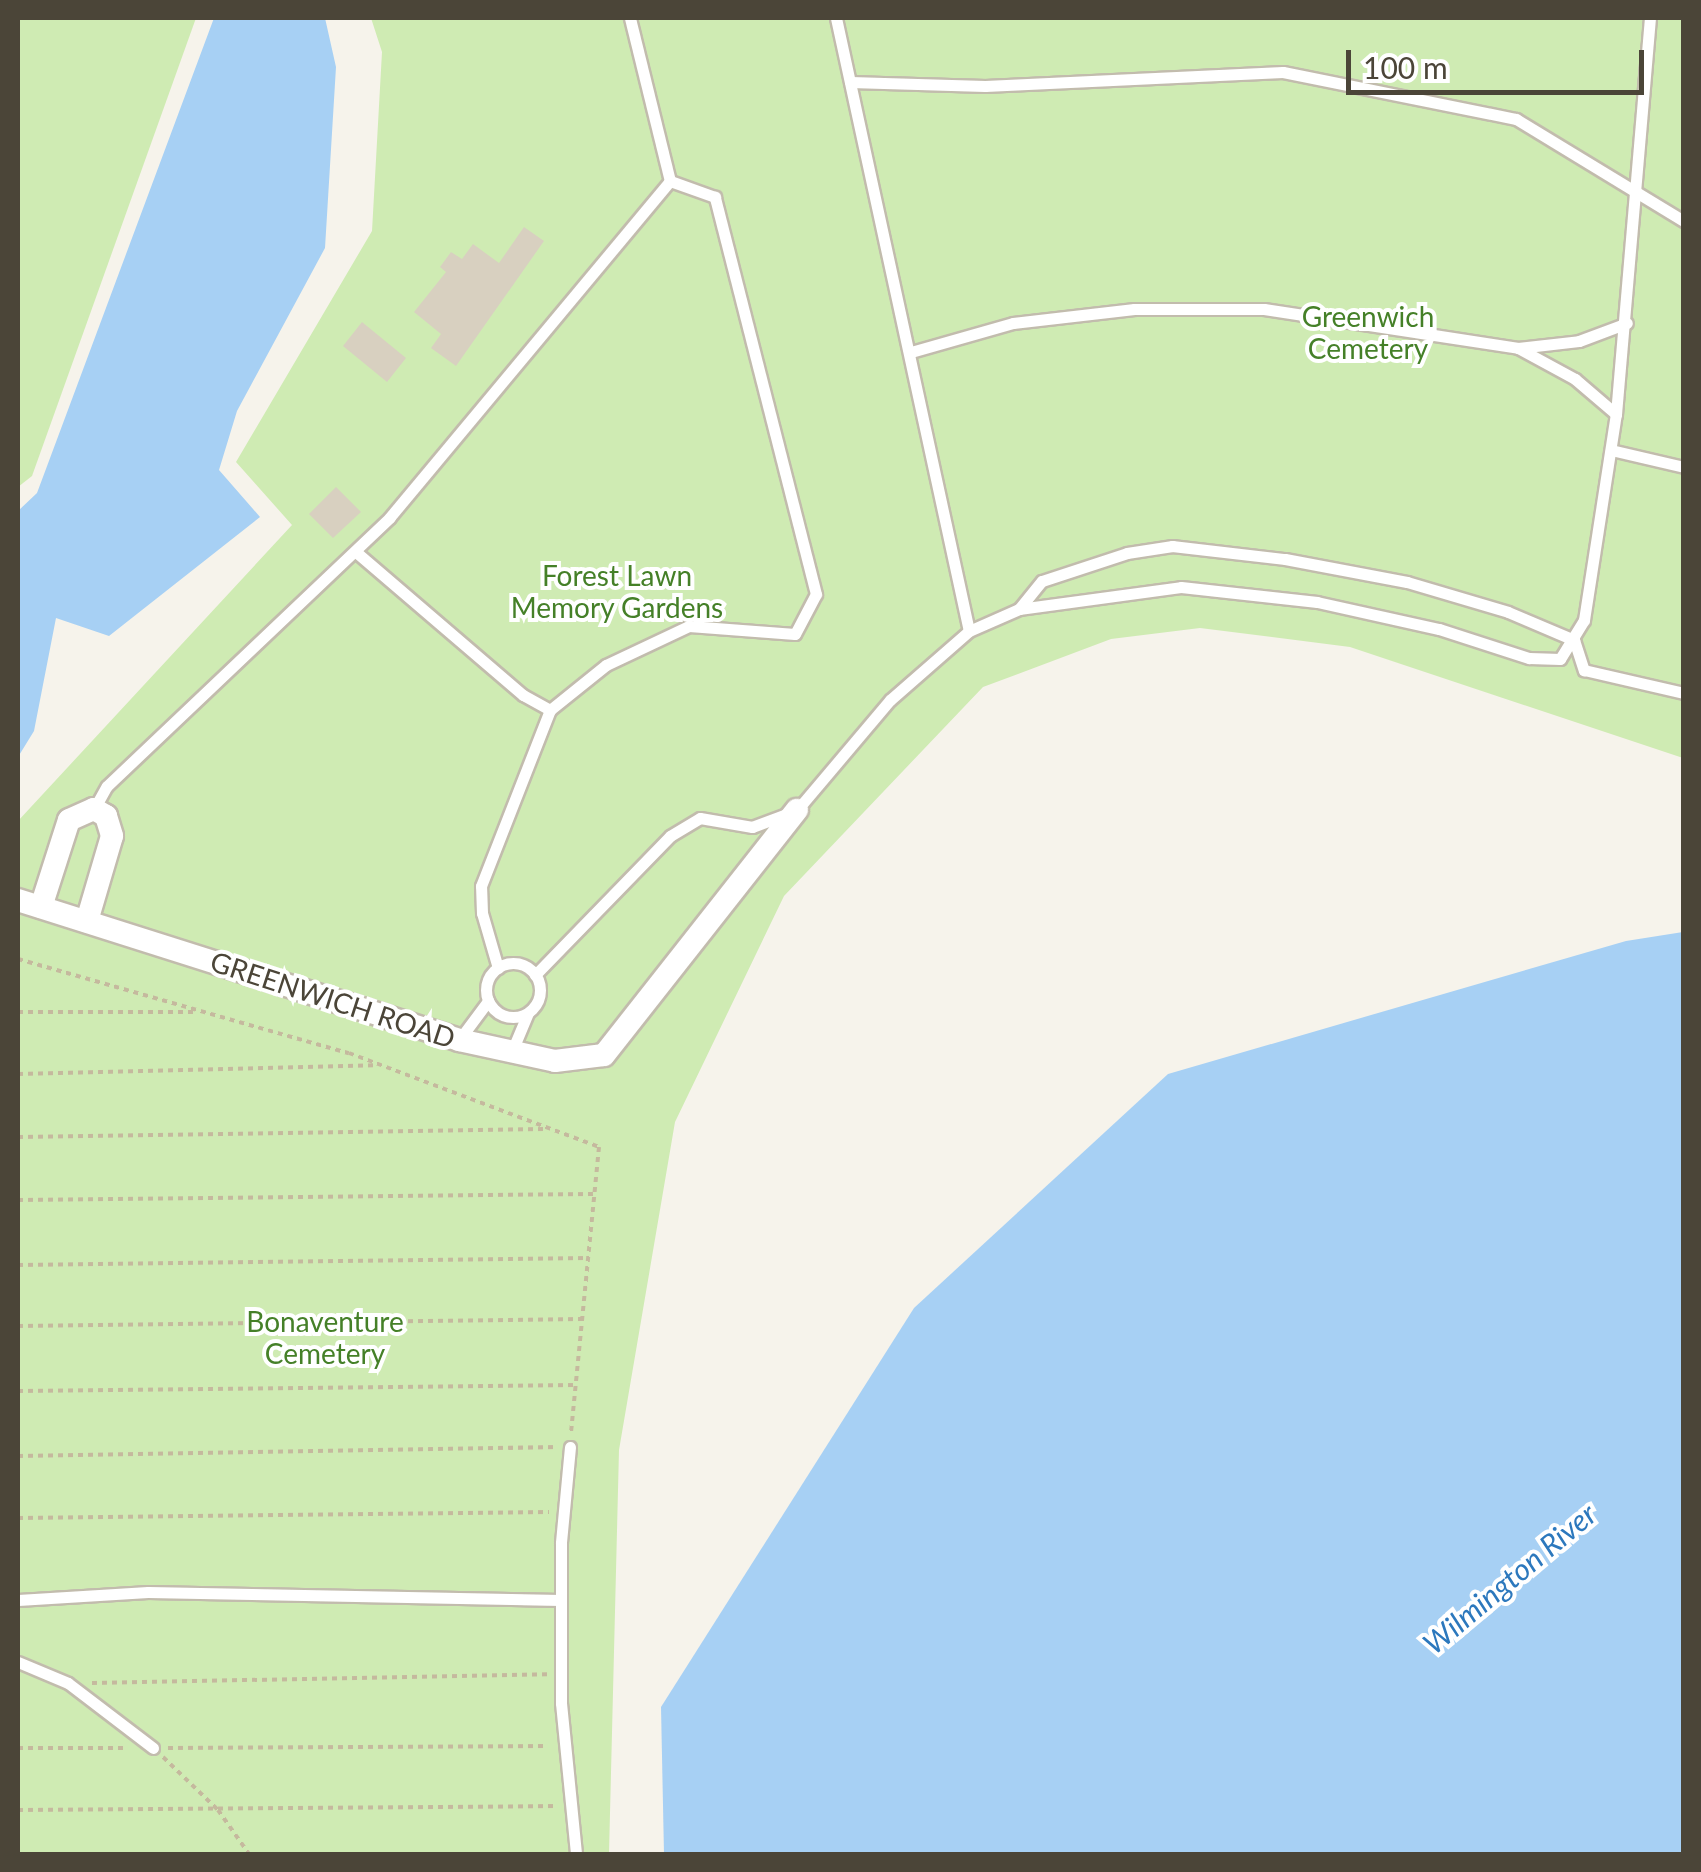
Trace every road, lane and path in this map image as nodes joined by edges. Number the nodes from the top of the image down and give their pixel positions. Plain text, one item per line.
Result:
1 (630, 18) edge
2 (836, 18) edge
3 (1650, 18) edge
4 (850, 82) junction
5 (670, 181) junction
6 (1637, 198) junction
7 (1684, 221) edge
8 (1627, 323) junction
9 (1518, 348) junction
10 (911, 352) junction
11 (1616, 414) junction
12 (1611, 450) junction
13 (1684, 468) edge
14 (356, 552) junction
15 (1019, 609) junction
16 (970, 631) junction
17 (1574, 640) junction
18 (1684, 693) edge
19 (550, 710) junction
20 (94, 809) junction
21 (798, 810) junction
22 (18, 900) edge
23 (41, 907) junction
24 (88, 920) junction
25 (18, 959) edge
26 (498, 968) junction
27 (534, 975) junction
28 (488, 1001) junction
29 (18, 1012) edge
30 (204, 1012) junction
31 (528, 1012) junction
32 (460, 1040) junction
33 (510, 1055) junction
34 (380, 1064) junction
35 (18, 1074) edge
36 (551, 1129) junction
37 (18, 1137) edge
38 (594, 1194) junction
39 (18, 1200) edge
40 (588, 1258) junction
41 (18, 1265) edge
42 (582, 1319) junction
43 (18, 1326) edge
44 (576, 1385) junction
45 (18, 1391) edge
46 (570, 1446) junction
47 (18, 1456) edge
48 (564, 1512) junction
49 (18, 1518) edge
50 (18, 1600) edge
51 (561, 1600) junction
52 (18, 1662) edge
53 (561, 1674) junction
54 (68, 1683) junction
55 (566, 1746) junction
56 (18, 1748) edge
57 (153, 1748) junction
58 (571, 1806) junction
59 (215, 1807) junction
60 (18, 1810) edge
61 (248, 1854) edge
62 (576, 1854) edge

1 - 5 lane
2 - 4 lane
3 - 6 lane
4 - 6 lane
4 - 10 lane
5 - 14 lane
5 - 19 lane
6 - 7 lane
6 - 8 lane
8 - 9 lane
8 - 11 lane
9 - 10 lane
9 - 11 lane
10 - 16 lane
11 - 12 lane
12 - 13 lane
12 - 17 lane
14 - 19 lane
14 - 20 lane
15 - 16 lane
15 - 17 lane
15 - 17 lane
16 - 21 lane
17 - 18 lane
19 - 26 lane
20 - 23 street
20 - 24 street
21 - 27 lane
21 - 33 street, GREENWICH ROAD
22 - 23 street, GREENWICH ROAD
23 - 24 street, GREENWICH ROAD
24 - 32 street, GREENWICH ROAD
25 - 30 path
26 - 27 lane
26 - 28 lane
27 - 31 lane
28 - 31 lane
28 - 32 lane
29 - 30 path
30 - 34 path
31 - 33 lane
32 - 33 street, GREENWICH ROAD
34 - 35 path
34 - 36 path
36 - 37 path
36 - 38 path
38 - 39 path
38 - 40 path
40 - 41 path
40 - 42 path
42 - 43 path
42 - 44 path
44 - 45 path
44 - 46 path
46 - 47 path
46 - 48 lane
48 - 49 path
48 - 51 lane
50 - 51 lane
51 - 53 lane
52 - 54 lane
53 - 54 path
53 - 55 lane
54 - 57 lane
55 - 57 path
55 - 58 lane
56 - 57 path
57 - 59 path
58 - 59 path
58 - 62 lane
59 - 60 path
59 - 61 path

